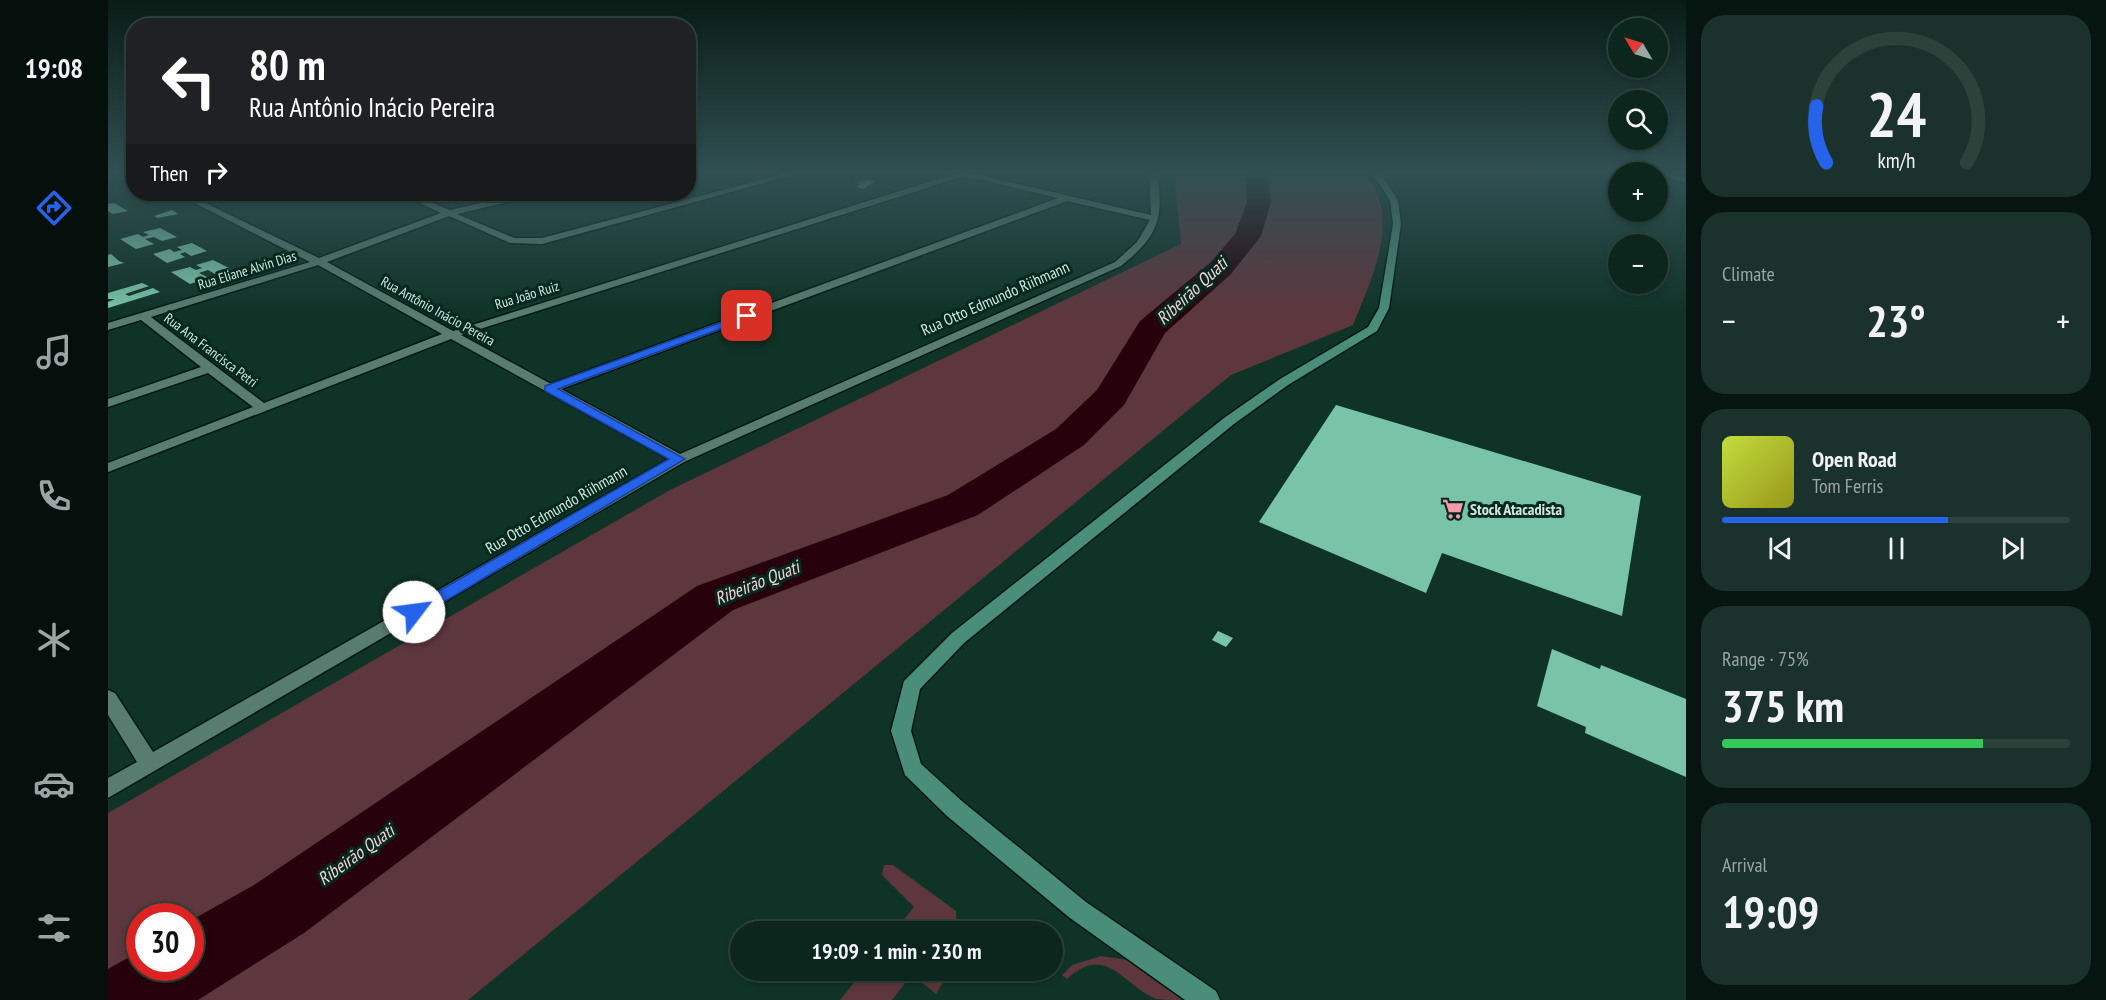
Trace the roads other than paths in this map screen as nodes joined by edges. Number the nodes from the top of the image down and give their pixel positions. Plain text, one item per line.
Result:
1 (1155, 219) edge
2 (233, 220) edge
3 (432, 220) edge
4 (465, 220) edge
5 (619, 220) edge
6 (815, 220) edge
7 (1008, 220) edge
8 (1396, 220) edge
9 (319, 262) junction
10 (143, 316) junction
11 (108, 327) edge
12 (450, 335) junction
13 (210, 368) junction
14 (549, 389) junction
15 (108, 403) edge
16 (262, 408) junction
17 (679, 459) junction
18 (108, 468) edge
19 (108, 698) edge
20 (150, 765) junction
21 (108, 789) edge
22 (1207, 1000) edge

1 - 17 street, Rua Otto Edmundo Riihmann
2 - 9 street, Rua Antônio Inácio Pereira
3 - 9 street, Rua Eliane Alvin Dias
4 - 5 street
6 - 12 street, Rua João Ruiz
7 - 14 street
8 - 22 street
9 - 10 street, Rua Eliane Alvin Dias
9 - 12 street, Rua Antônio Inácio Pereira
10 - 11 street, Rua Eliane Alvin Dias
10 - 13 street, Rua Ana Francisca Petri
12 - 14 street, Rua Antônio Inácio Pereira
12 - 16 street, Rua João Ruiz
13 - 15 street
13 - 16 street, Rua Ana Francisca Petri
14 - 17 street, Rua Antônio Inácio Pereira
16 - 18 street, Rua João Ruiz
17 - 20 street, Rua Otto Edmundo Riihmann
19 - 20 street
20 - 21 street, Rua Otto Edmundo Riihmann

